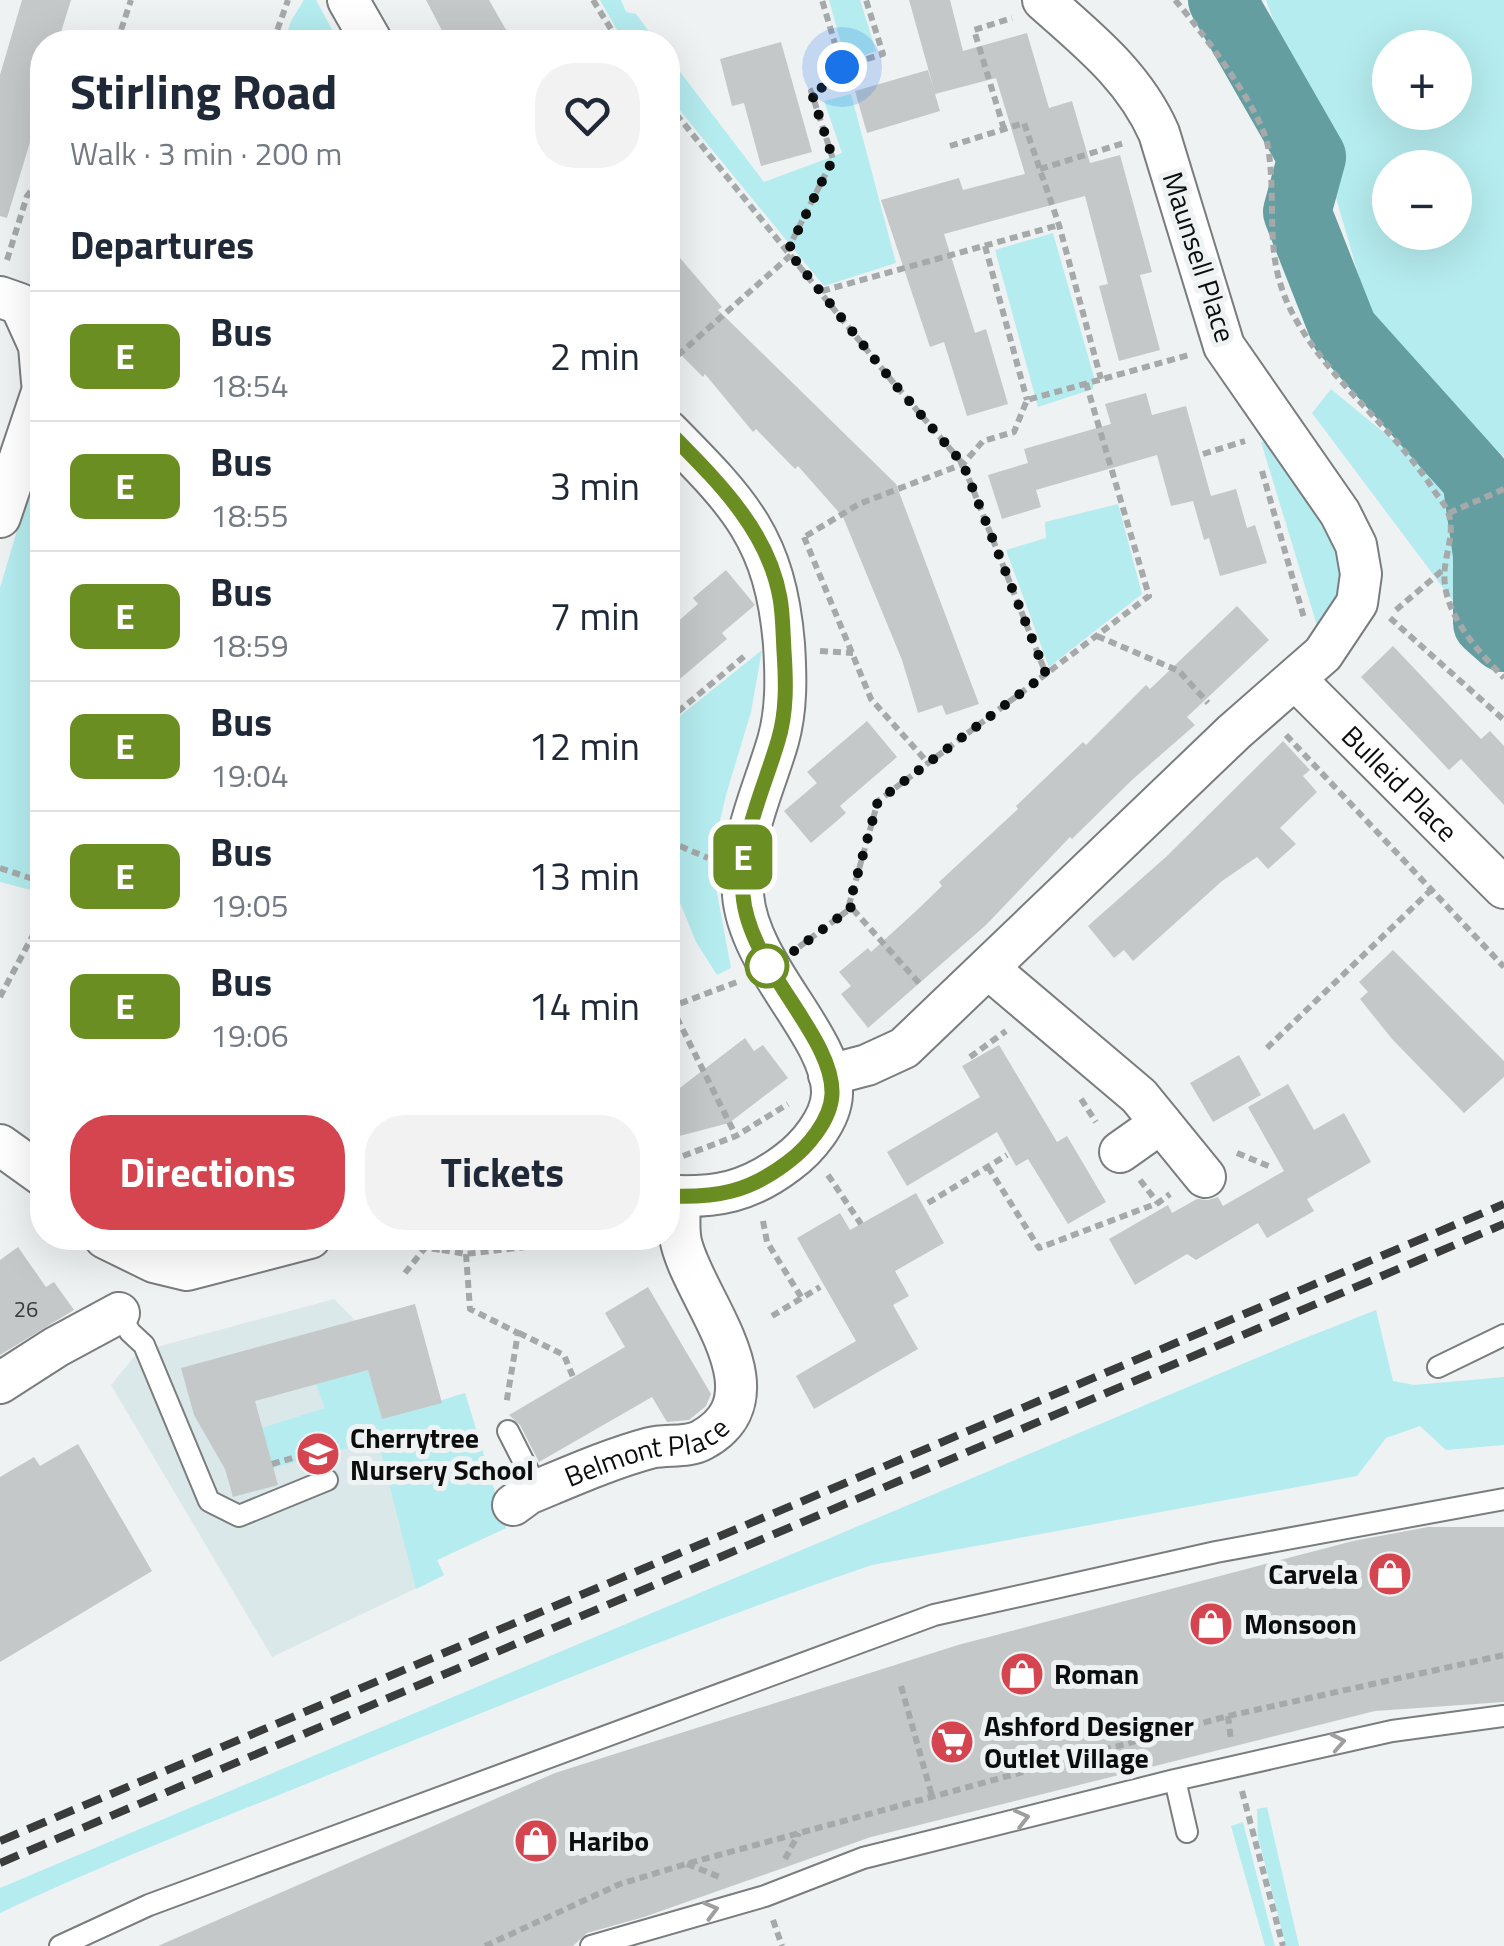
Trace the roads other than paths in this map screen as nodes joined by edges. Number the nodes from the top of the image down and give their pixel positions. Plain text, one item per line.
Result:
1 (348, 0) edge
2 (1046, 3) edge
3 (365, 30) edge
4 (3, 280) edge
5 (30, 327) edge
6 (30, 428) edge
7 (680, 443) edge
8 (0, 517) edge
9 (1309, 666) junction
10 (1504, 888) edge
11 (989, 970) junction
12 (829, 1074) junction
13 (1162, 1124) junction
14 (0, 1146) edge
15 (1120, 1152) road end
16 (30, 1166) edge
17 (1202, 1174) road end
18 (680, 1184) edge
19 (680, 1232) edge
20 (130, 1250) edge
21 (264, 1250) edge
22 (120, 1313) joint
23 (1504, 1335) edge
24 (1438, 1367) dead end
25 (0, 1384) edge
26 (508, 1431) road end
27 (327, 1480) dead end
28 (526, 1497) joint
29 (1504, 1499) edge
30 (1504, 1716) edge
31 (1174, 1780) junction
32 (1187, 1832) dead end
33 (60, 1946) edge
34 (591, 1946) edge

1 - 3 street
2 - 9 street, Maunsell Place
4 - 5 street
6 - 8 street
7 - 12 street
9 - 10 street, Bulleid Place
9 - 11 street, Maunsell Place
11 - 12 street, Maunsell Place
11 - 13 street
12 - 18 street
13 - 15 street
13 - 17 street
14 - 16 street
19 - 28 street, Belmont Place
20 - 21 street
22 - 25 street
22 - 27 lane
23 - 24 lane
26 - 28 lane
29 - 33 lane
31 -> 30 lane
31 - 32 lane
34 -> 31 lane

